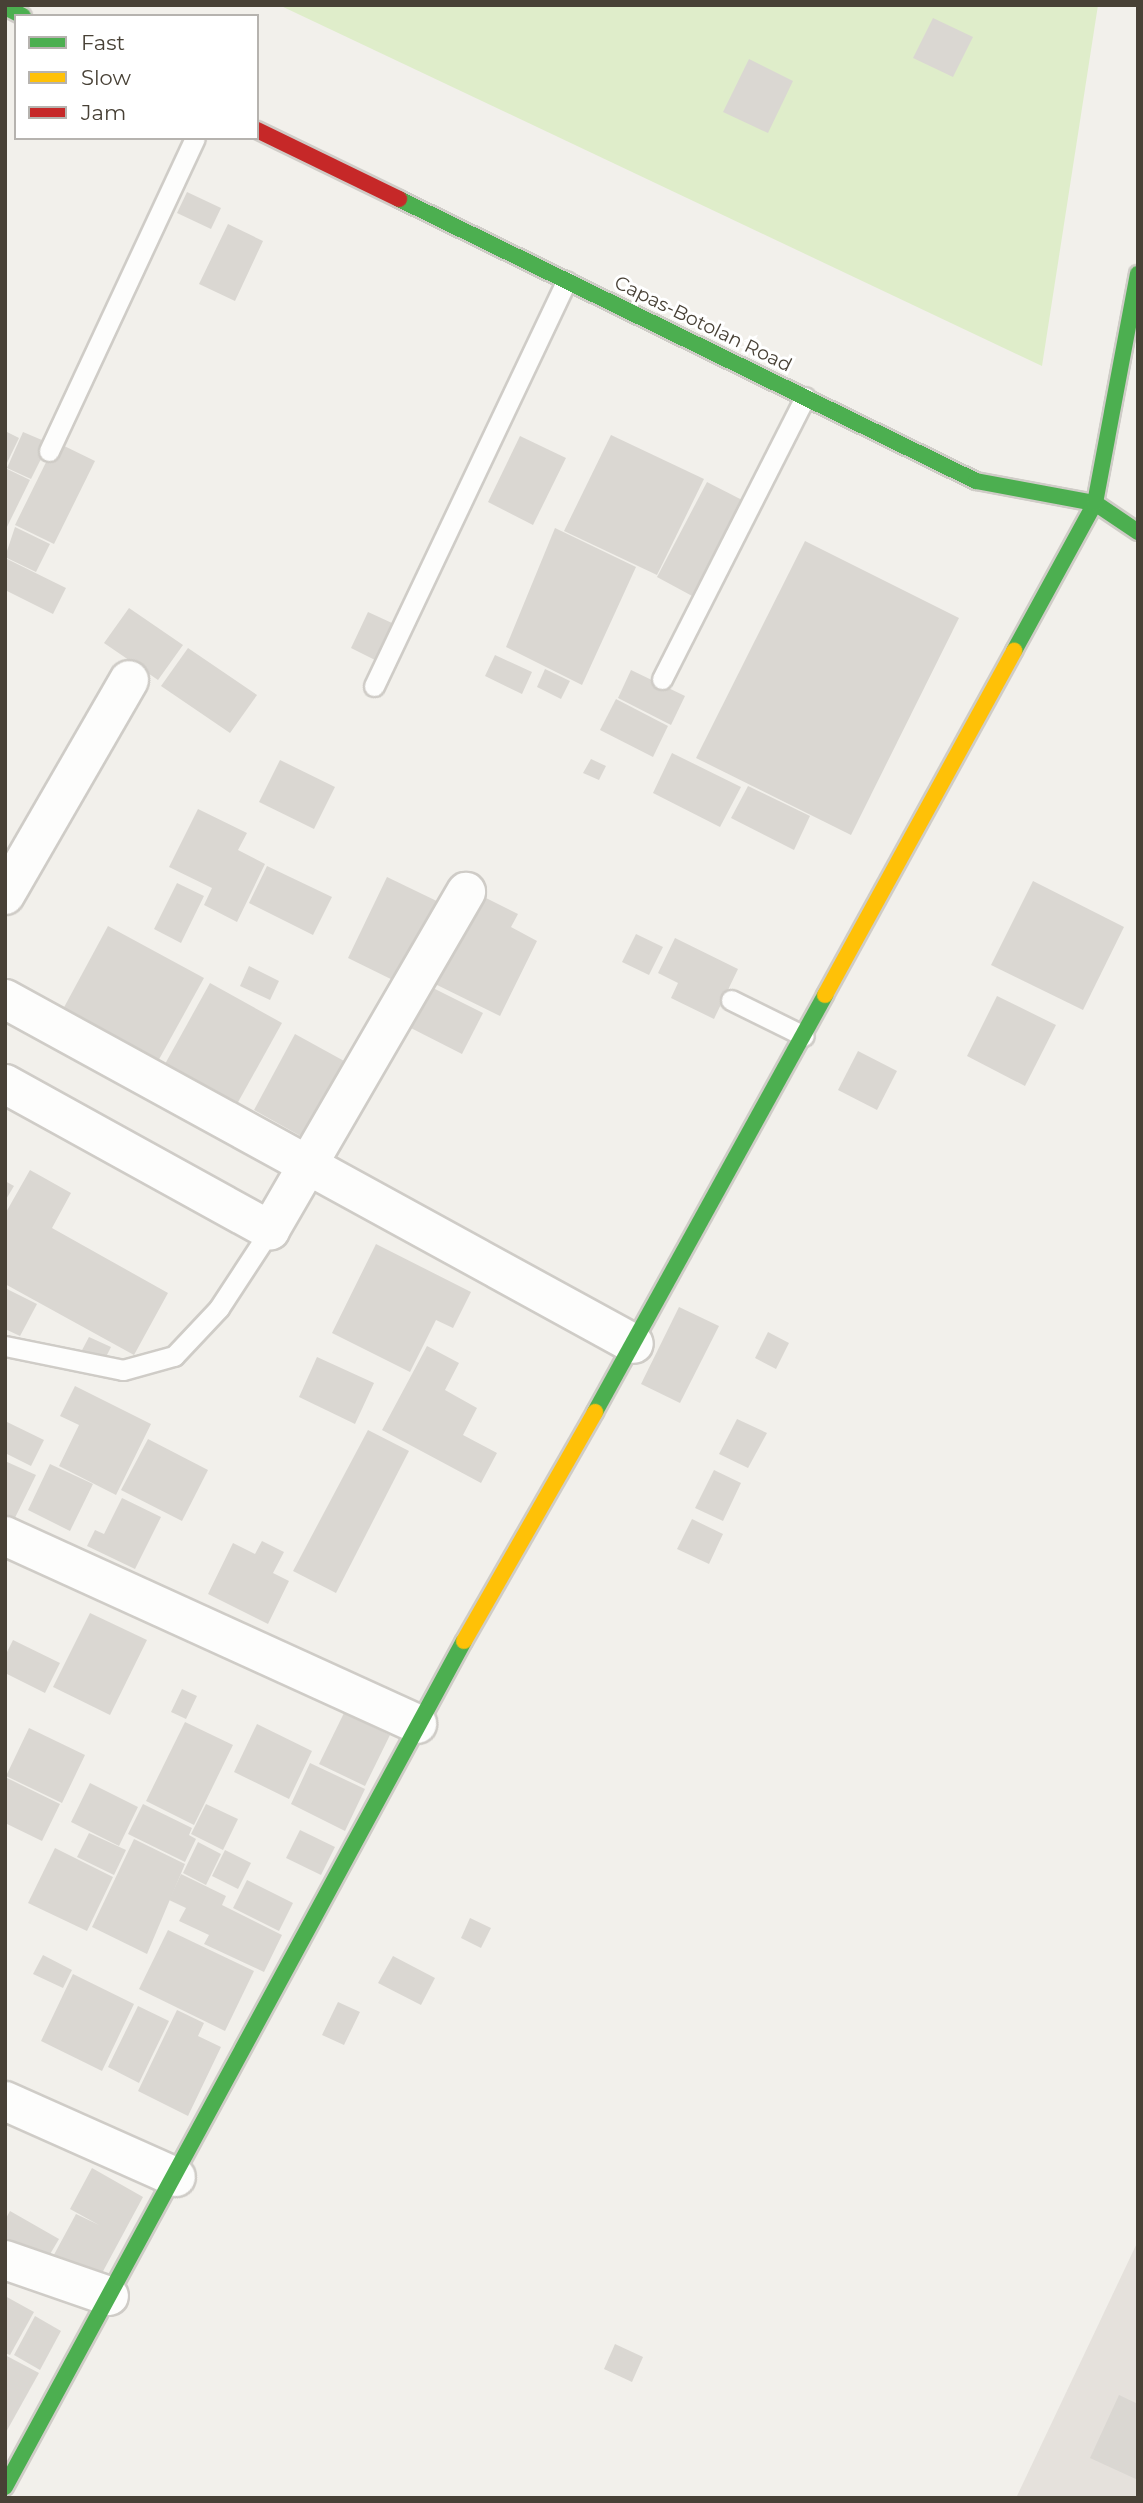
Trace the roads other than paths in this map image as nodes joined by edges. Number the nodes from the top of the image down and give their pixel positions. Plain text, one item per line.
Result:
1 (259, 131) edge
2 (194, 140) edge
3 (1138, 274) edge
4 (566, 281) junction
5 (805, 397) junction
6 (49, 451) dead end
7 (1095, 503) junction
8 (1138, 532) edge
9 (662, 679) dead end
10 (129, 680) dead end
11 (374, 686) dead end
12 (466, 892) dead end
13 (5, 895) edge
14 (5, 999) edge
15 (731, 1000) dead end
16 (804, 1035) junction
17 (5, 1084) edge
18 (307, 1167) junction
19 (270, 1230) junction
20 (634, 1344) junction
21 (5, 1346) edge
22 (5, 1536) edge
23 (417, 1724) junction
24 (5, 2101) edge
25 (176, 2177) junction
26 (5, 2260) edge
27 (109, 2296) junction
28 (5, 2487) edge

1 - 4 street, Capas-Botolan Road
2 - 6 lane
3 - 7 street
4 - 5 street, Capas-Botolan Road
4 - 11 lane
5 - 7 street, Capas-Botolan Road
5 - 9 lane
7 - 8 street, Capas-Botolan Road
7 - 16 street
10 - 13 street
12 - 18 street
14 - 18 street
15 - 16 lane
16 - 20 street
17 - 19 street
18 - 19 street
18 - 20 street
19 - 21 lane
20 - 23 street
22 - 23 street
23 - 25 street
24 - 25 street
25 - 27 street
26 - 27 street
27 - 28 street

